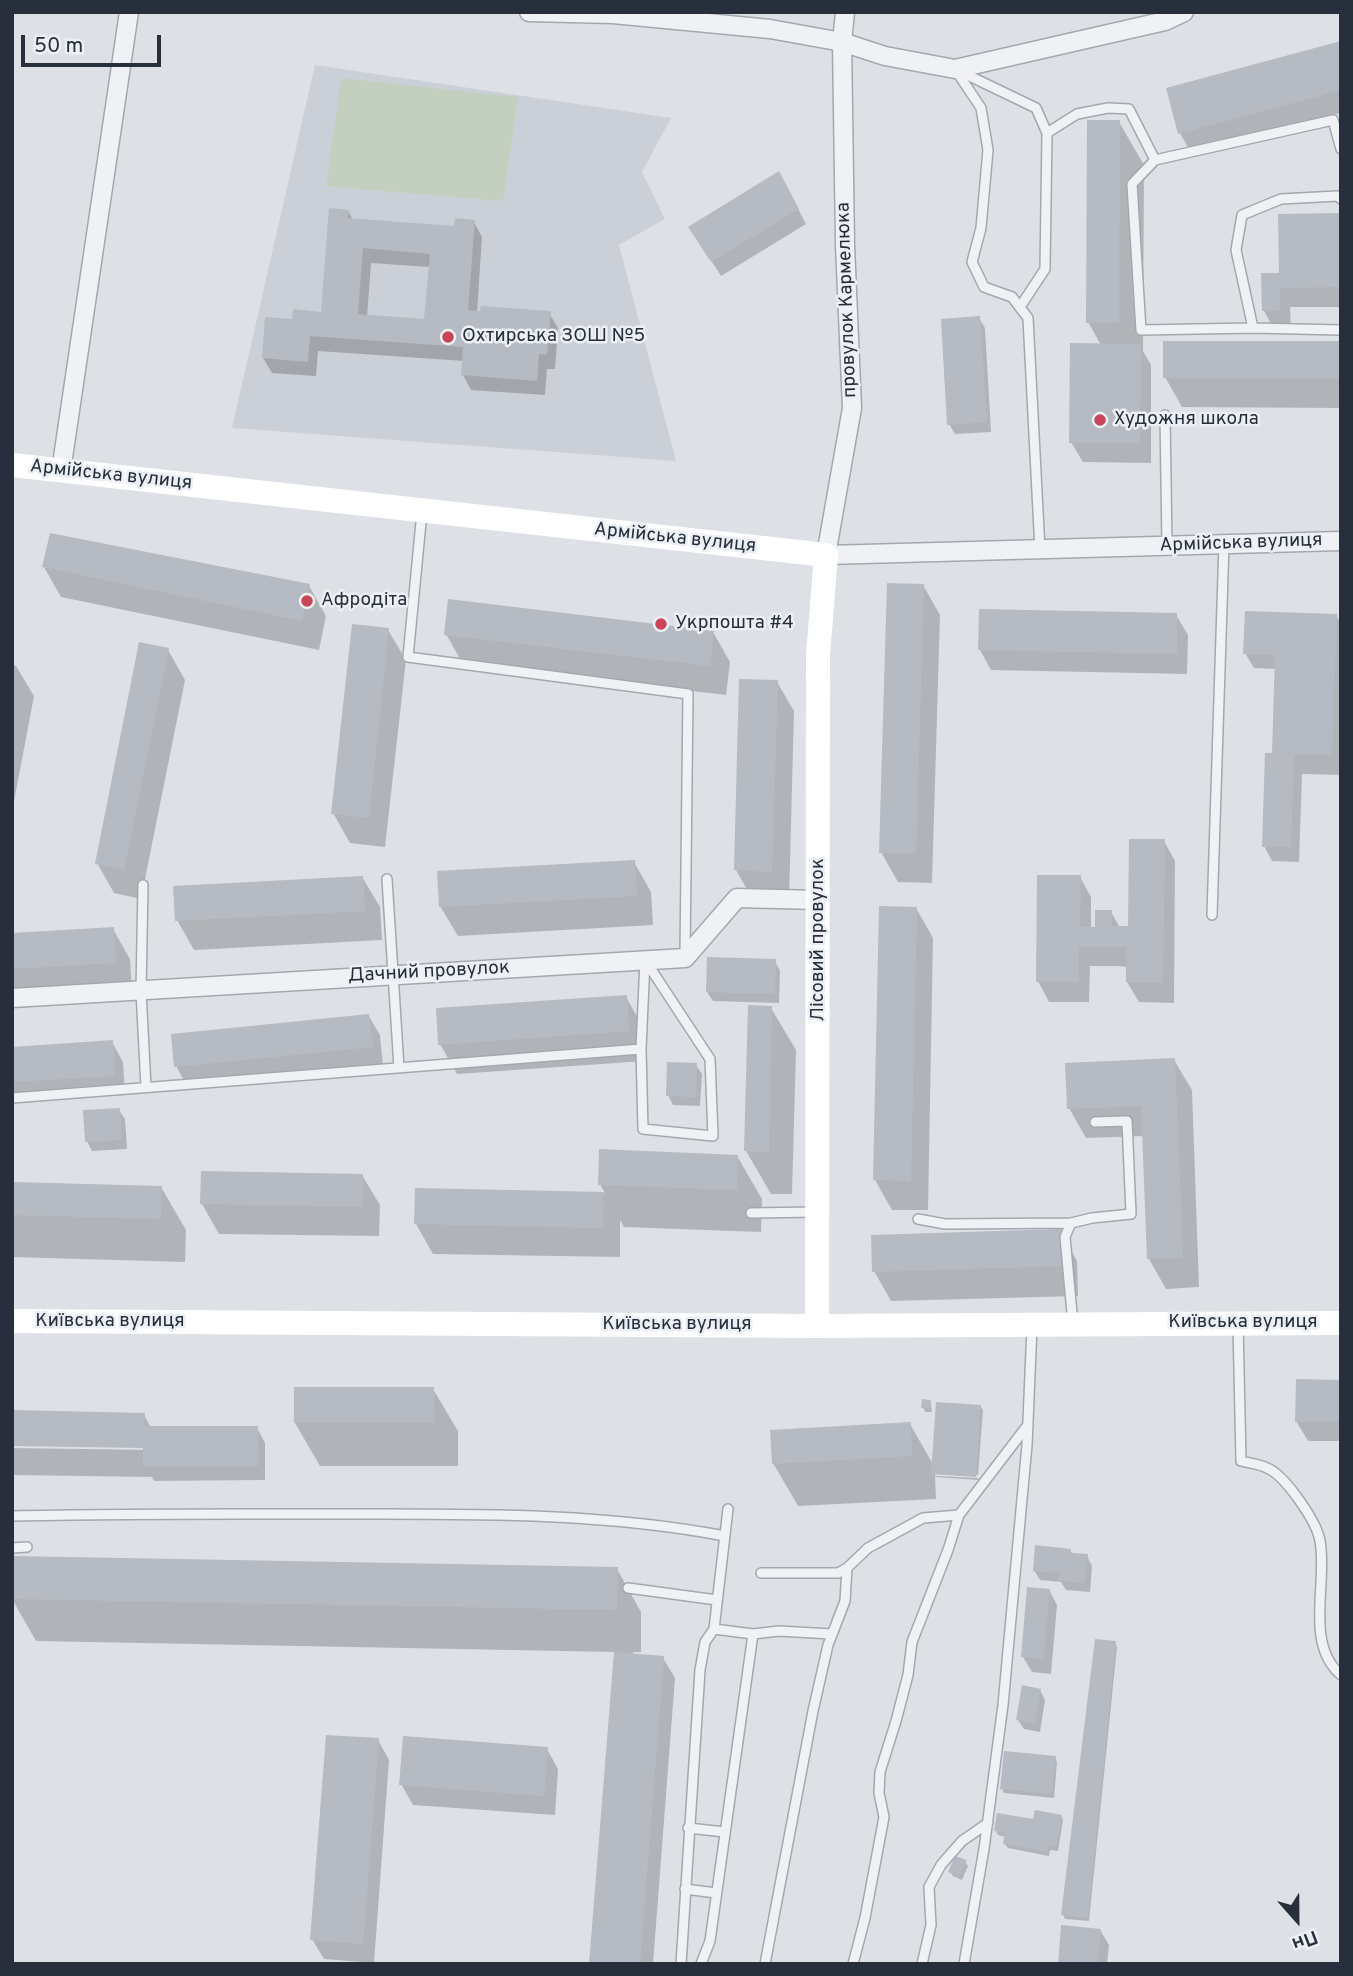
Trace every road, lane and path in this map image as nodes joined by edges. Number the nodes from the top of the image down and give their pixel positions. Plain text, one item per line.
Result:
1 (129, 12) edge
2 (529, 12) edge
3 (845, 12) edge
4 (1184, 12) edge
5 (842, 41) junction
6 (955, 69) junction
7 (1047, 133) junction
8 (1341, 149) edge
9 (1155, 160) junction
10 (1341, 199) edge
11 (1020, 307) junction
12 (1253, 328) junction
13 (1341, 330) edge
14 (1165, 415) dead end
15 (12, 465) edge
16 (61, 471) junction
17 (423, 511) junction
18 (1341, 541) edge
19 (1224, 544) junction
20 (1167, 546) junction
21 (1040, 550) junction
22 (826, 555) junction
23 (387, 879) dead end
24 (143, 885) dead end
25 (819, 900) junction
26 (1212, 915) dead end
27 (685, 958) junction
28 (645, 960) junction
29 (393, 975) junction
30 (141, 990) junction
31 (12, 998) edge
32 (641, 1049) junction
33 (399, 1068) junction
34 (146, 1087) junction
35 (12, 1098) edge
36 (1096, 1122) dead end
37 (818, 1212) junction
38 (751, 1213) dead end
39 (918, 1219) dead end
40 (1071, 1223) junction
41 (12, 1309) edge
42 (1072, 1313) junction
43 (1341, 1313) edge
44 (1238, 1317) junction
45 (817, 1320) junction
46 (12, 1321) edge
47 (1341, 1323) edge
48 (1032, 1325) junction
49 (1028, 1425) junction
50 (728, 1509) dead end
51 (959, 1515) junction
52 (12, 1516) edge
53 (725, 1536) junction
54 (27, 1547) dead end
55 (12, 1548) edge
56 (847, 1568) junction
57 (761, 1573) dead end
58 (628, 1588) dead end
59 (717, 1600) junction
60 (713, 1629) junction
61 (753, 1634) junction
62 (832, 1634) junction
63 (1341, 1675) edge
64 (988, 1823) junction
65 (688, 1828) junction
66 (725, 1832) junction
67 (685, 1889) junction
68 (716, 1893) junction
69 (681, 1964) edge
70 (701, 1964) edge
71 (765, 1964) edge
72 (853, 1964) edge
73 (922, 1964) edge
74 (964, 1964) edge

1 - 16 street
2 - 5 street
3 - 5 street, провулок Кармелюка
4 - 6 street
5 - 6 street
5 - 22 street, провулок Кармелюка
6 - 7 lane
6 - 11 lane
7 - 9 lane
7 - 11 lane
8 - 9 lane
9 - 12 lane
10 - 12 lane
11 - 21 lane
12 - 13 lane
14 - 20 lane
15 - 16 main road, Армійська вулиця
16 - 17 main road, Армійська вулиця
17 - 22 main road, Армійська вулиця
17 - 27 lane
18 - 19 street, Армійська вулиця
19 - 20 street, Армійська вулиця
19 - 26 lane
20 - 21 street, Армійська вулиця
21 - 22 street, Армійська вулиця
22 - 25 main road, Лісовий провулок
23 - 29 lane
24 - 30 lane
25 - 27 street
25 - 37 main road, Лісовий провулок
27 - 28 street, Дачний провулок
28 - 29 street, Дачний провулок
28 - 32 lane
28 - 32 lane
29 - 30 street, Дачний провулок
29 - 33 lane
30 - 31 street, Дачний провулок
30 - 34 lane
32 - 33 lane
33 - 34 lane
34 - 35 lane
36 - 40 lane
37 - 38 lane
37 - 45 main road, Лісовий провулок
39 - 40 lane
40 - 42 lane
41 - 45 main road, Київська вулиця
42 - 44 main road, Київська вулиця
42 - 45 main road, Київська вулиця
43 - 44 main road, Київська вулиця
44 - 47 main road, Київська вулиця
44 - 48 main road, Київська вулиця
44 - 63 lane
45 - 46 main road, Київська вулиця
45 - 48 main road, Київська вулиця
48 - 49 lane
49 - 51 lane
49 - 64 lane
50 - 53 lane
51 - 56 lane
51 - 72 lane
52 - 53 lane
53 - 59 lane
54 - 55 lane
56 - 57 lane
56 - 62 lane
58 - 59 lane
59 - 60 lane
60 - 61 lane
60 - 65 lane
61 - 62 lane
61 - 66 lane
62 - 71 lane
64 - 73 lane
64 - 74 lane
65 - 66 lane
65 - 67 lane
66 - 68 lane
67 - 68 lane
67 - 69 lane
68 - 70 lane

